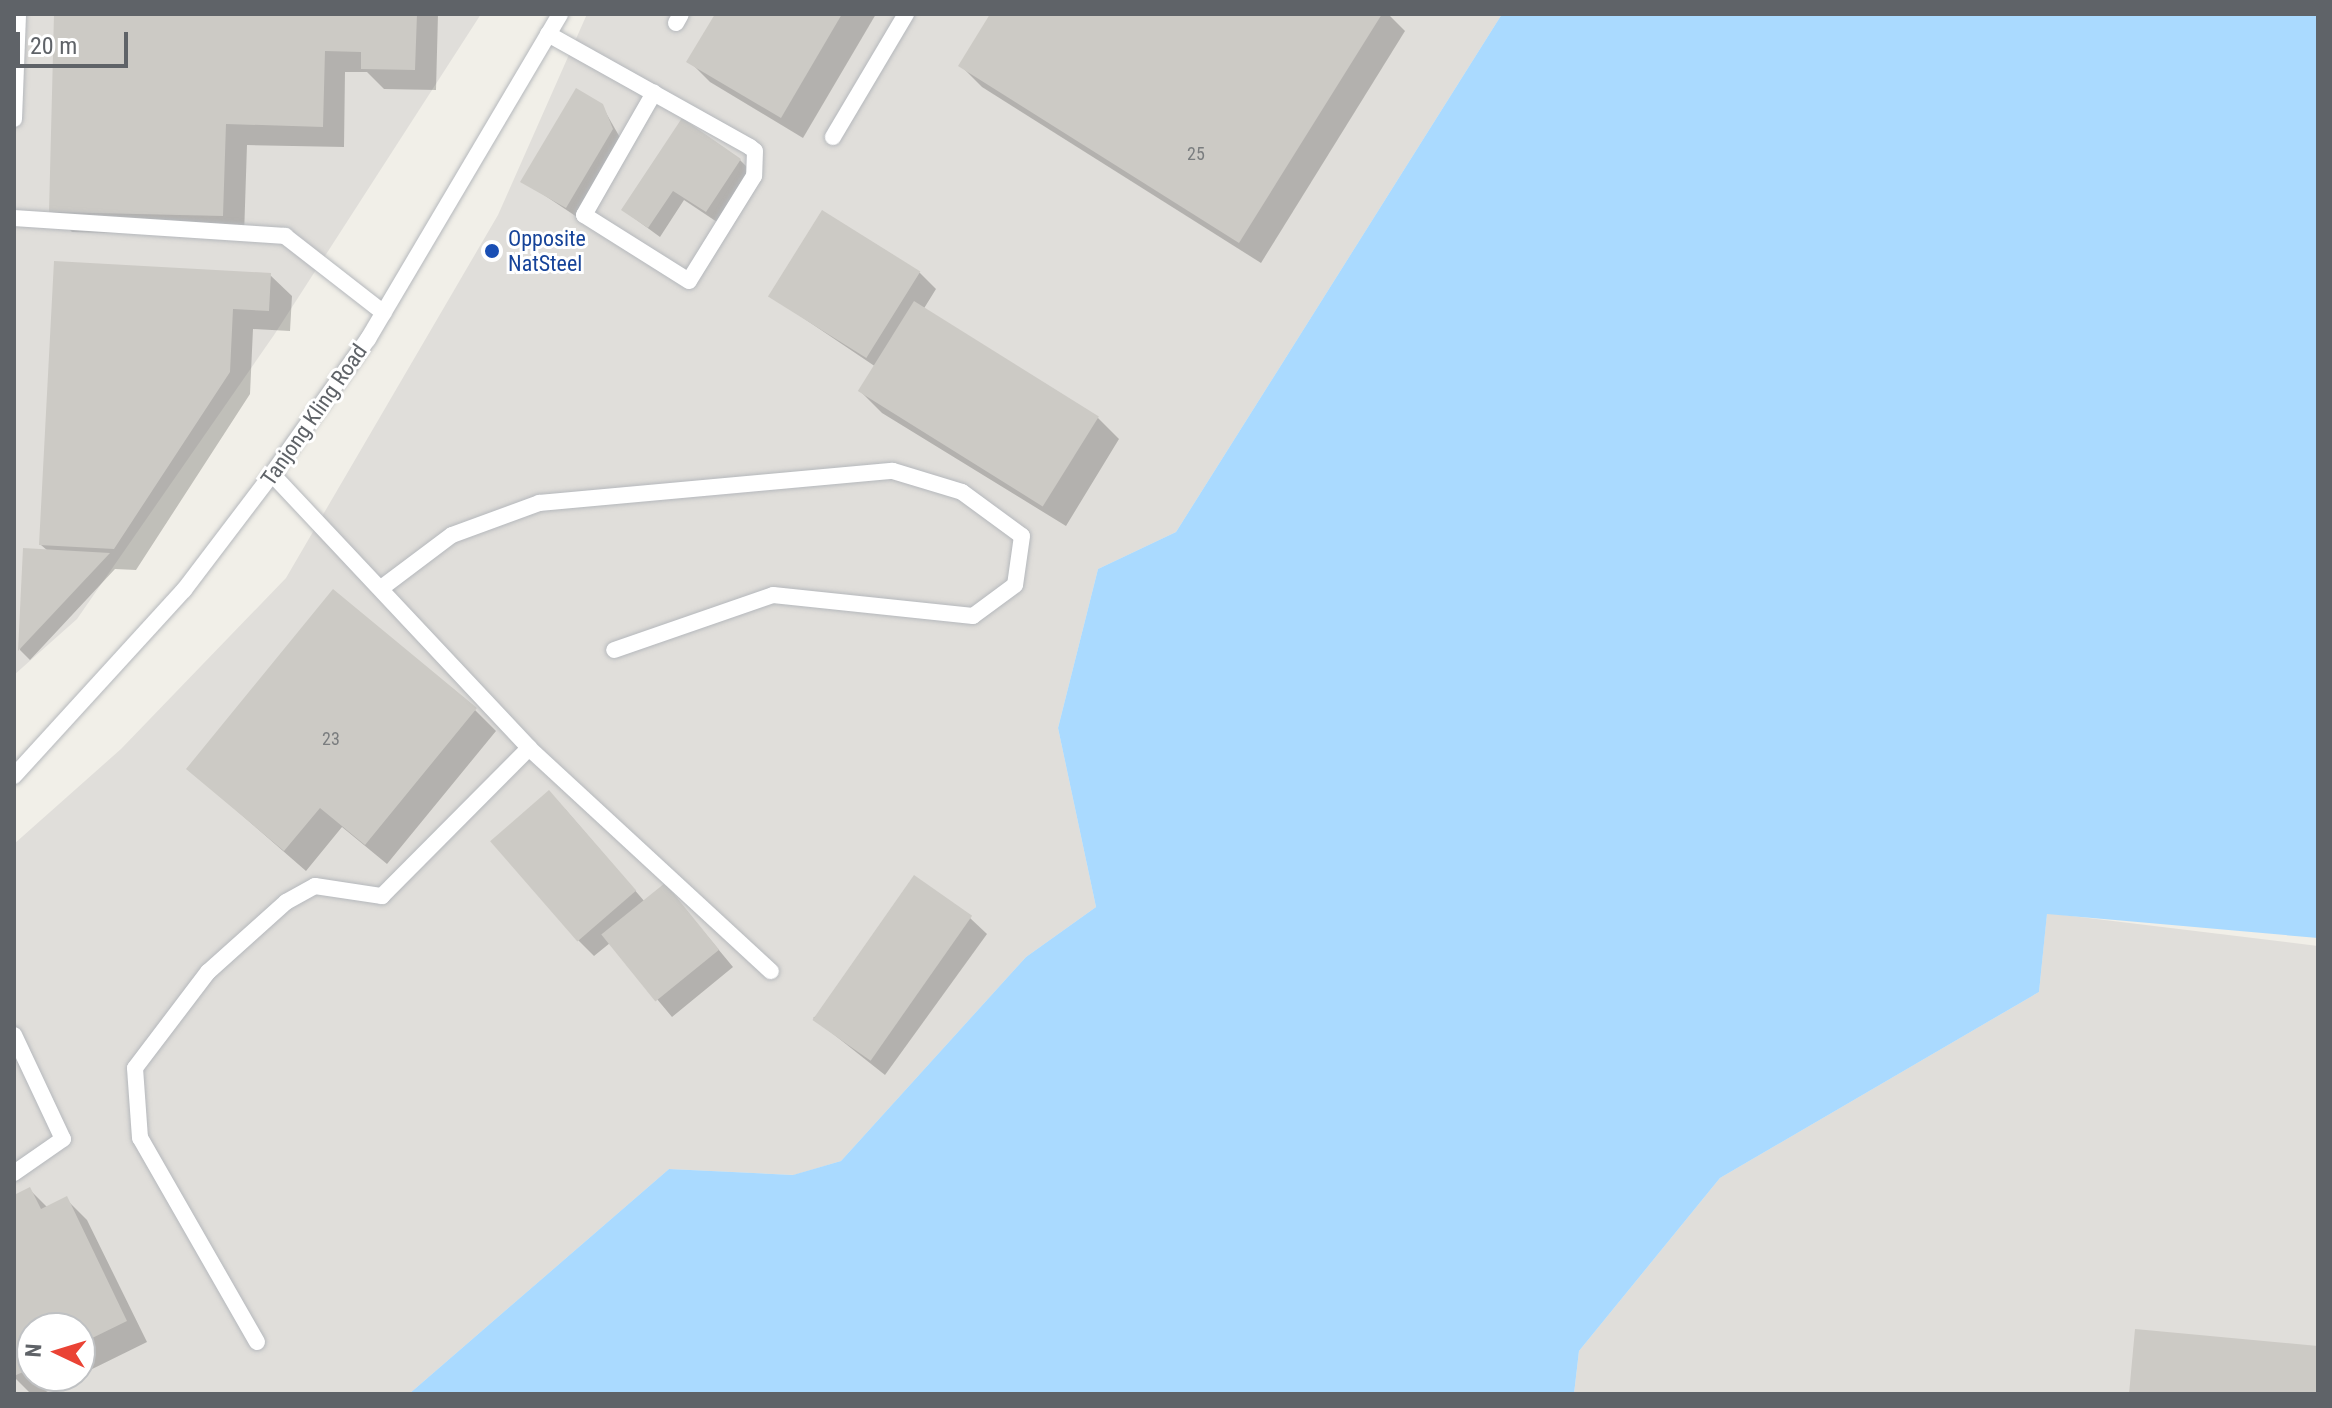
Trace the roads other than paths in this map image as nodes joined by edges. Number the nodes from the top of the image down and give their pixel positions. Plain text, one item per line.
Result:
1 (18, 14) edge
2 (560, 14) edge
3 (906, 14) edge
4 (548, 34) junction
5 (654, 93) junction
6 (14, 119) edge
7 (833, 137) dead end
8 (14, 218) edge
9 (384, 313) junction
10 (272, 474) junction
11 (384, 586) junction
12 (614, 650) dead end
13 (529, 748) junction
14 (14, 776) edge
15 (771, 971) dead end
16 (14, 1035) edge
17 (14, 1173) edge
18 (257, 1342) dead end

1 - 6 lane
2 - 4 lane, Tanjong Kling Road
3 - 7 lane
4 - 5 lane
4 - 9 lane, Tanjong Kling Road
5 - 5 lane
8 - 9 lane
9 - 10 lane, Tanjong Kling Road
10 - 11 lane
10 - 14 lane, Tanjong Kling Road
11 - 12 lane
11 - 13 lane
13 - 15 lane
13 - 18 lane
16 - 17 lane

